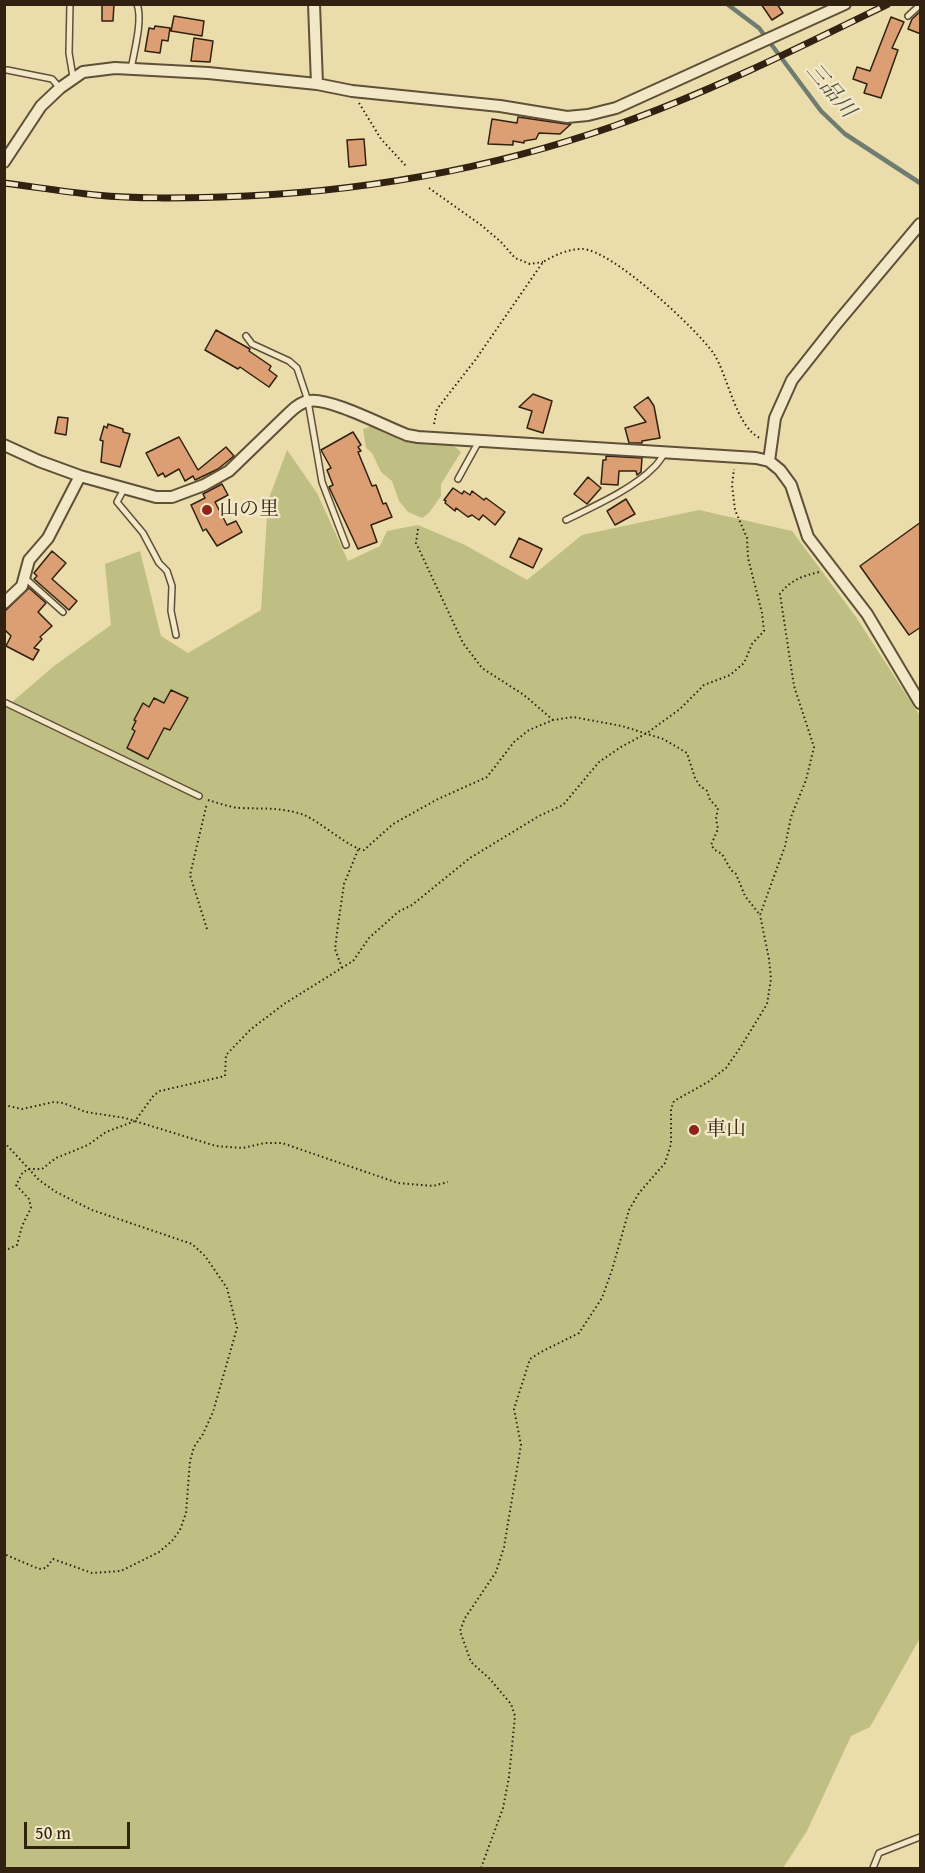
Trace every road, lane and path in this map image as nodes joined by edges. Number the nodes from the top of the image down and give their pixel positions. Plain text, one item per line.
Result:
1 (70, 4) edge
2 (136, 4) edge
3 (314, 4) edge
4 (845, 4) edge
5 (921, 5) edge
6 (908, 16) dead end
7 (131, 69) junction
8 (7, 70) dead end
9 (73, 77) junction
10 (317, 84) junction
11 (60, 88) junction
12 (352, 92) junction
13 (4, 162) edge
14 (406, 166) dead end
15 (429, 188) dead end
16 (921, 224) edge
17 (543, 262) junction
18 (246, 336) dead end
19 (308, 400) junction
20 (432, 438) junction
21 (479, 441) junction
22 (771, 442) junction
23 (4, 445) edge
24 (665, 453) junction
25 (735, 458) junction
26 (769, 461) junction
27 (80, 476) junction
28 (458, 479) dead end
29 (124, 489) junction
30 (566, 520) dead end
31 (418, 530) dead end
32 (346, 544) dead end
33 (831, 569) junction
34 (25, 578) junction
35 (4, 603) edge
36 (63, 612) dead end
37 (176, 634) dead end
38 (4, 702) edge
39 (921, 703) edge
40 (553, 720) junction
41 (647, 733) junction
42 (200, 796) dead end
43 (357, 850) junction
44 (760, 915) junction
45 (207, 929) dead end
46 (342, 968) junction
47 (4, 1105) edge
48 (135, 1122) junction
49 (4, 1142) edge
50 (30, 1169) junction
51 (448, 1182) dead end
52 (4, 1251) edge
53 (4, 1554) edge
54 (921, 1838) edge
55 (481, 1869) edge
56 (873, 1869) edge

1 - 9 lane
2 - 7 lane
3 - 10 street
4 - 12 street
5 - 6 lane
7 - 9 street
7 - 10 street
8 - 11 lane
9 - 11 street
10 - 12 street
11 - 13 street
12 - 14 path
15 - 17 path
16 - 22 street
17 - 20 path
17 - 22 path
18 - 19 lane
19 - 20 street
19 - 29 street
19 - 32 lane
20 - 21 street
21 - 24 street
21 - 28 lane
22 - 26 street
23 - 27 street
24 - 25 street
24 - 30 lane
25 - 26 street
25 - 41 path
26 - 33 street
27 - 29 street
27 - 34 street
29 - 37 lane
31 - 40 path
33 - 39 street
33 - 44 path
34 - 35 street
34 - 36 lane
38 - 42 lane
40 - 41 path
40 - 43 path
41 - 44 path
41 - 46 path
43 - 45 path
43 - 46 path
44 - 55 path
46 - 48 path
47 - 48 path
48 - 50 path
48 - 51 path
49 - 50 path
50 - 52 path
50 - 53 path
54 - 56 lane

